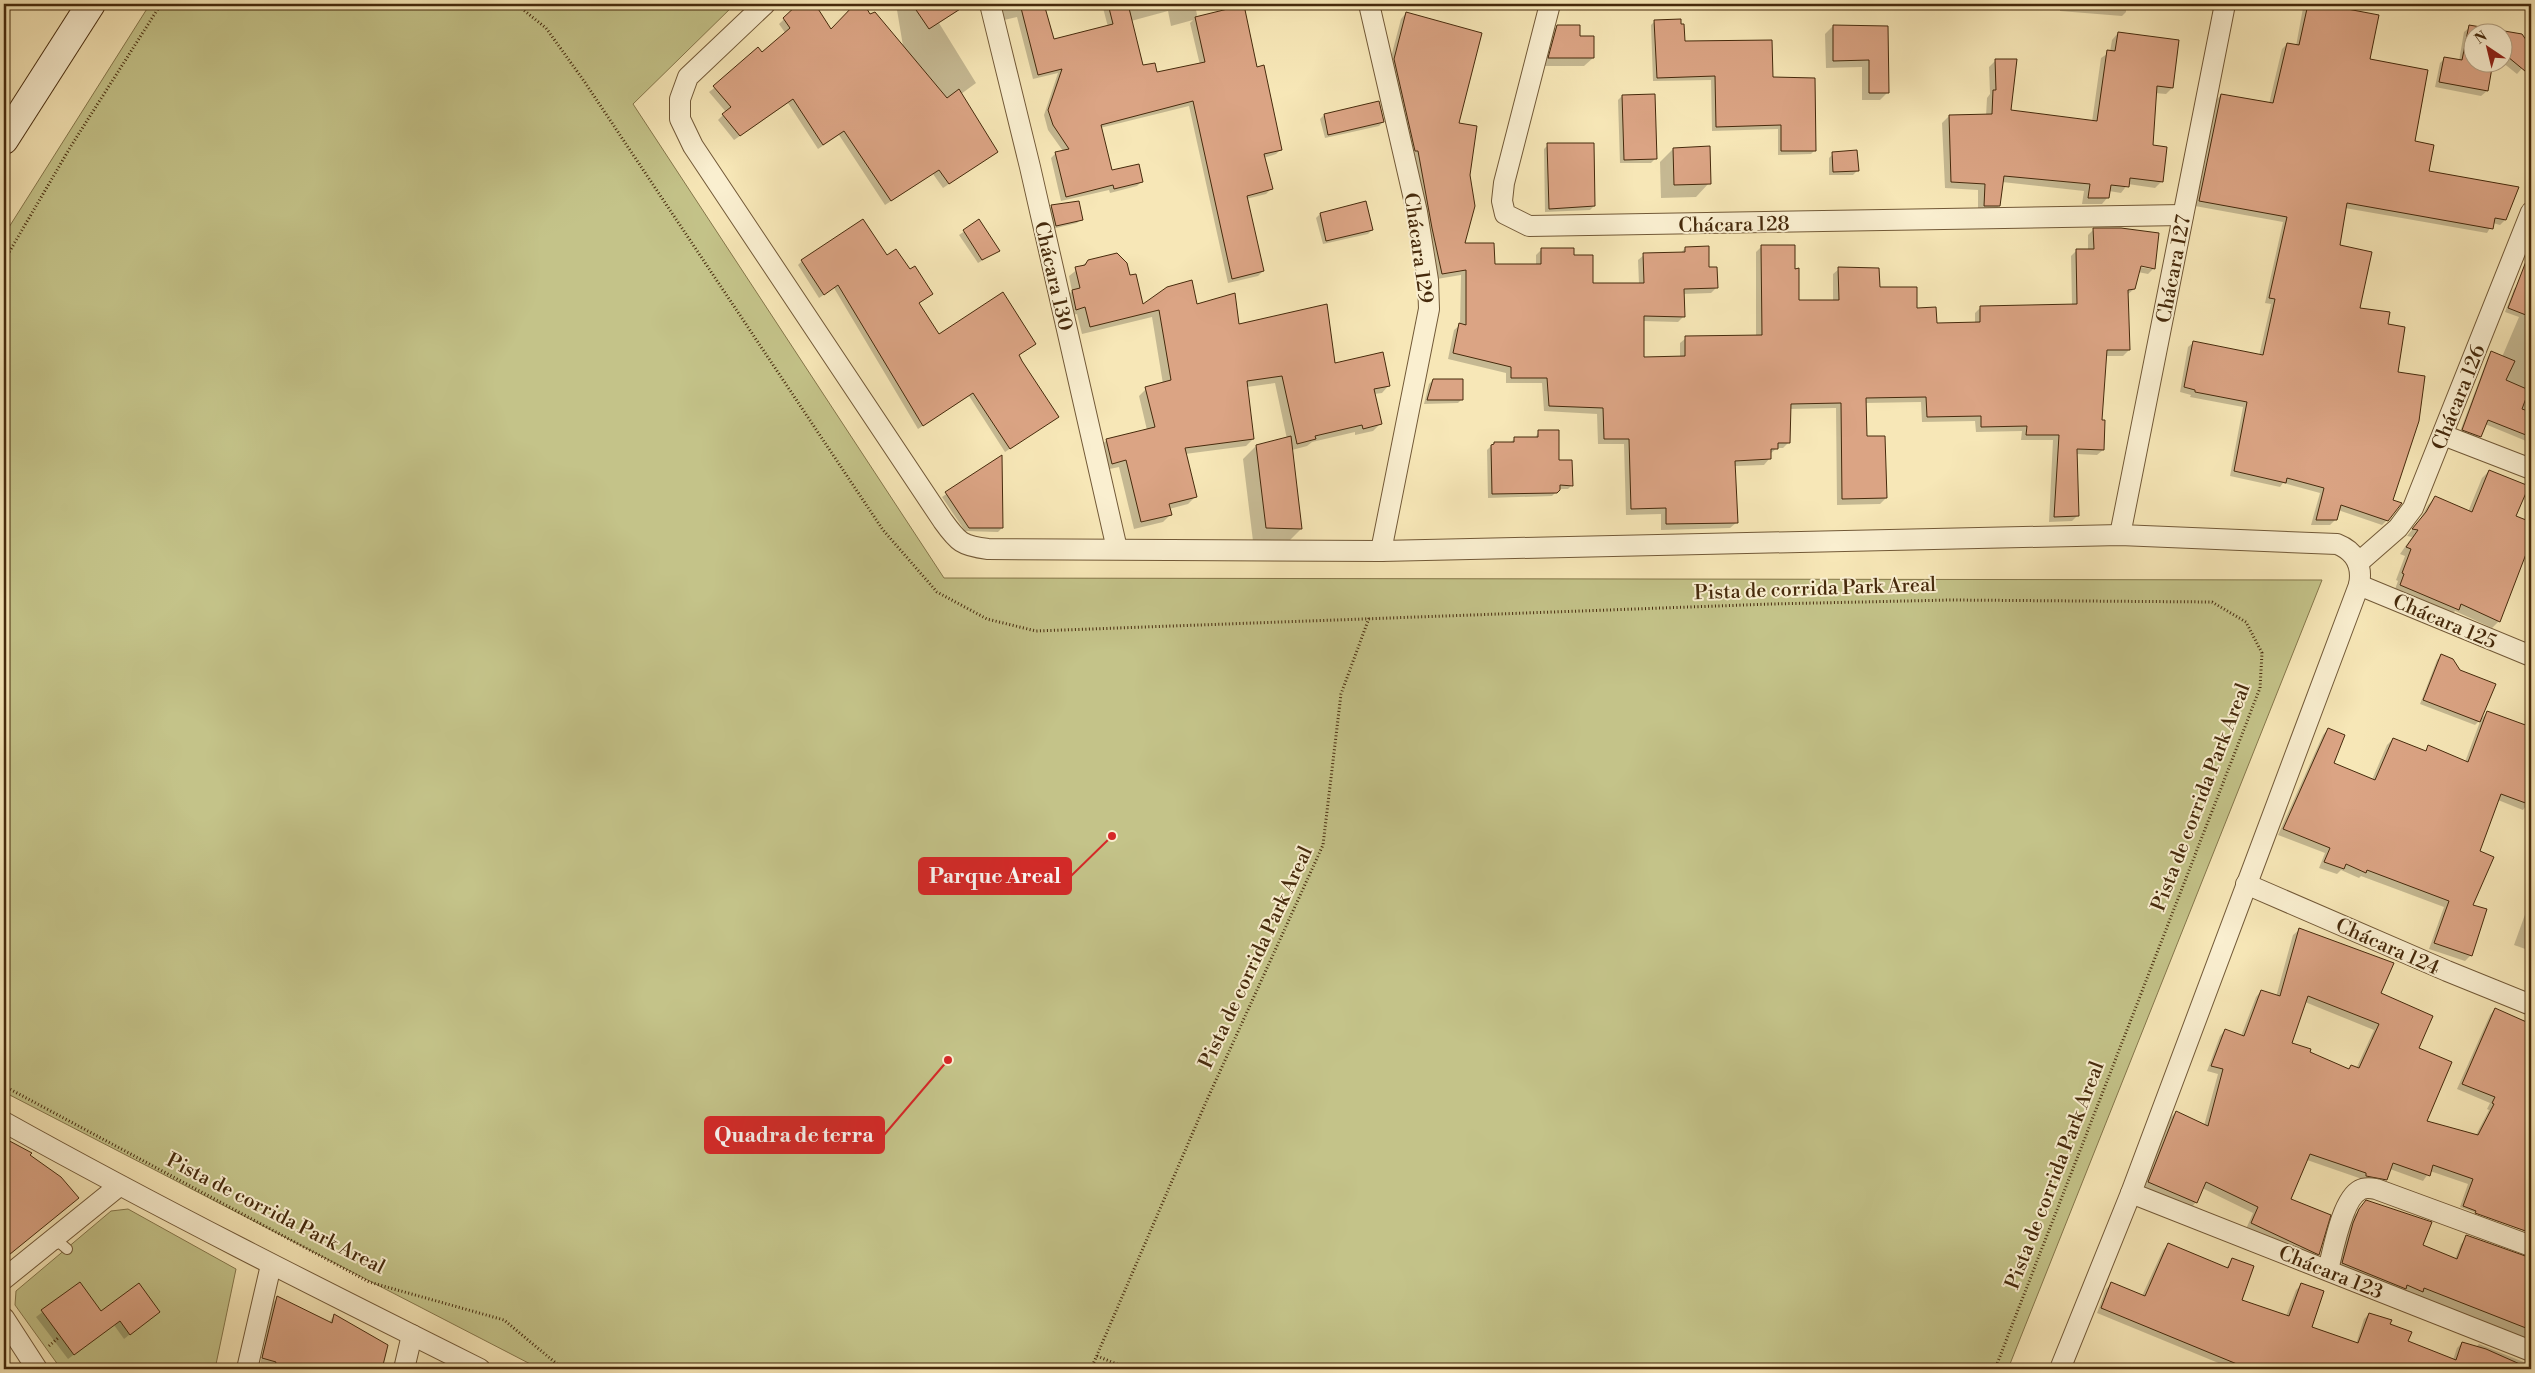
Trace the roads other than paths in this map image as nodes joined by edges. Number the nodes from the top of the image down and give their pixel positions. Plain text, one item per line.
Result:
1 (91, 4) edge
2 (765, 4) edge
3 (990, 4) edge
4 (1369, 4) edge
5 (1550, 4) edge
6 (2225, 4) edge
7 (4, 140) edge
8 (2531, 212) edge
9 (2183, 215) junction
10 (2443, 435) junction
11 (2531, 469) edge
12 (2120, 535) junction
13 (1117, 548) junction
14 (1381, 551) junction
15 (2358, 563) junction
16 (2359, 585) junction
17 (2531, 656) edge
18 (2246, 884) junction
19 (2531, 1005) edge
20 (4, 1122) edge
21 (119, 1186) junction
22 (2131, 1193) junction
23 (46, 1245) junction
24 (2531, 1246) edge
25 (67, 1249) dead end
26 (271, 1265) junction
27 (2328, 1270) junction
28 (4, 1279) edge
29 (4, 1318) edge
30 (412, 1335) junction
31 (2531, 1351) edge
32 (37, 1369) edge
33 (247, 1369) edge
34 (404, 1369) edge
35 (480, 1369) edge
36 (2060, 1369) edge

1 - 7 street
2 - 13 street
3 - 13 street, Chácara 130
4 - 14 street, Chácara 129
5 - 9 street, Chácara 128
6 - 9 street, Chácara 127
8 - 10 street, Chácara 126
9 - 12 street, Chácara 127
10 - 11 street
10 - 15 street, Chácara 126
12 - 14 street
12 - 15 street
13 - 14 street
15 - 16 street
16 - 17 street, Chácara 125
16 - 18 street
18 - 19 street, Chácara 124
18 - 22 street
20 - 21 street
21 - 23 street
21 - 26 street
22 - 27 street, Chácara 123
22 - 36 street
23 - 25 lane
23 - 28 street
24 - 27 street
26 - 30 street
26 - 33 street
27 - 31 street, Chácara 123
29 - 32 street
30 - 34 street
30 - 35 street

